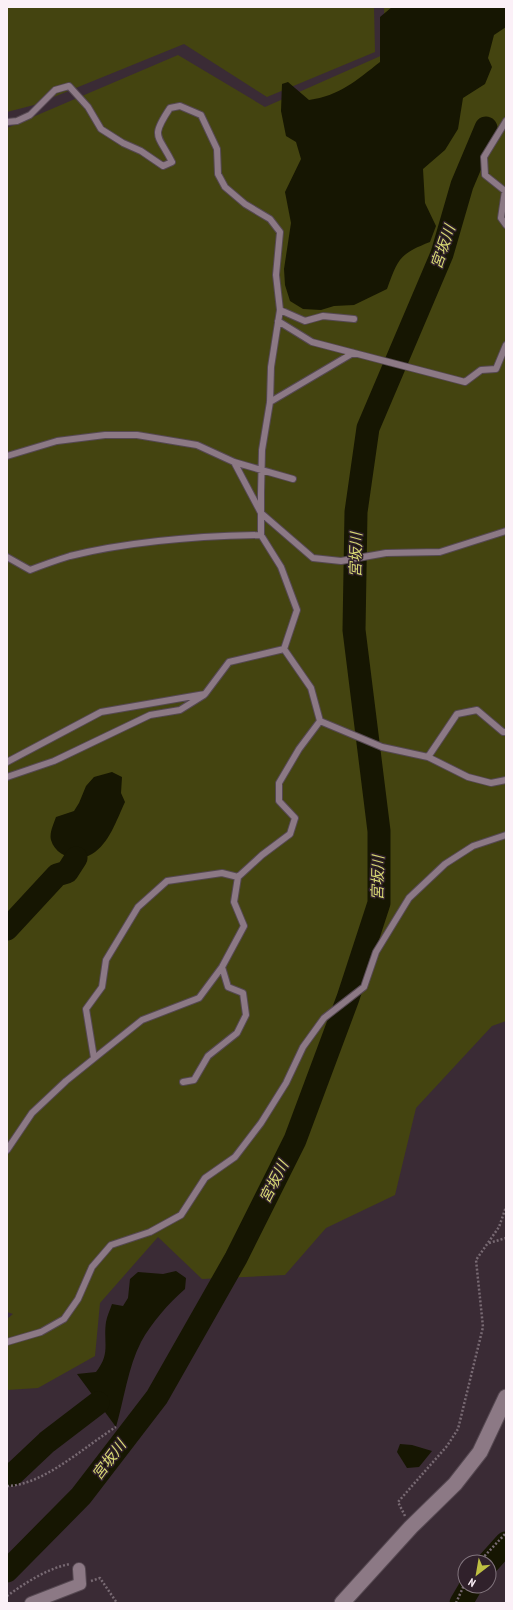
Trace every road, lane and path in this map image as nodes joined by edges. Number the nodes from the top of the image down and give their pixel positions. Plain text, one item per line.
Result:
1 (506, 121) edge
2 (7, 122) edge
3 (506, 225) edge
4 (280, 310) junction
5 (354, 319) dead end
6 (278, 320) junction
7 (506, 345) edge
8 (353, 353) junction
9 (270, 402) junction
10 (7, 456) edge
11 (234, 462) junction
12 (261, 468) junction
13 (293, 479) dead end
14 (261, 513) junction
15 (506, 531) edge
16 (261, 535) junction
17 (7, 557) edge
18 (284, 650) junction
19 (206, 694) junction
20 (320, 721) junction
21 (506, 732) edge
22 (428, 757) junction
23 (7, 762) edge
24 (7, 777) edge
25 (506, 780) edge
26 (506, 835) edge
27 (238, 877) junction
28 (222, 967) junction
29 (94, 1058) junction
30 (183, 1082) dead end
31 (7, 1150) edge
32 (506, 1207) edge
33 (506, 1238) edge
34 (488, 1243) junction
35 (7, 1342) edge
36 (506, 1397) edge
37 (116, 1428) dead end
38 (7, 1486) edge
39 (411, 1527) junction
40 (506, 1534) edge
41 (487, 1554) edge
42 (76, 1566) joint
43 (80, 1584) junction
44 (7, 1596) edge
45 (31, 1603) edge
46 (117, 1603) edge
47 (342, 1603) edge

1 - 3 lane
2 - 4 lane
4 - 5 lane
4 - 6 lane
6 - 8 lane
6 - 9 lane
7 - 8 lane
8 - 9 lane
9 - 12 lane
10 - 11 lane
11 - 12 lane
11 - 14 lane
12 - 13 lane
12 - 14 lane
14 - 15 lane
14 - 16 lane
16 - 17 lane
16 - 18 lane
18 - 19 lane
18 - 20 lane
19 - 23 lane
19 - 24 lane
20 - 22 lane
20 - 27 lane
21 - 22 lane
22 - 25 lane
26 - 35 lane
27 - 28 lane
27 - 29 lane
28 - 29 lane
28 - 30 lane
29 - 31 lane
32 - 34 path
33 - 34 path
34 - 39 path
36 - 39 street
37 - 38 path
39 - 47 street
40 - 41 path
42 - 43 street
42 - 44 path
43 - 45 street
43 - 46 path

